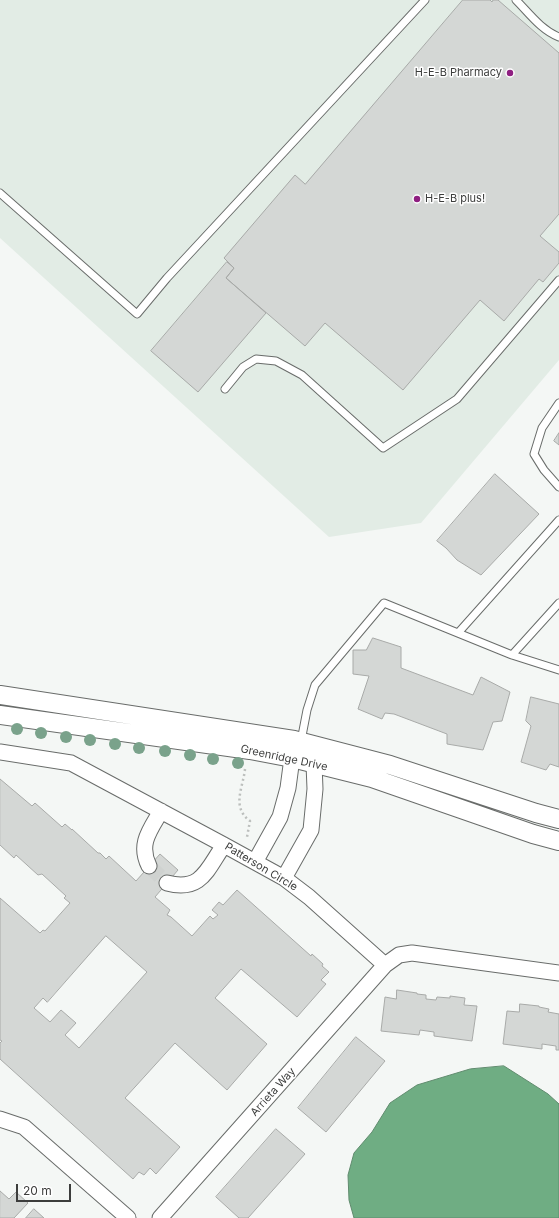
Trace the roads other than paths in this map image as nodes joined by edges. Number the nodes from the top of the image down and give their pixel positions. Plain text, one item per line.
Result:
1 (425, 0) edge
2 (516, 0) edge
3 (559, 36) edge
4 (0, 193) edge
5 (559, 280) edge
6 (225, 389) dead end
7 (559, 403) edge
8 (559, 487) edge
9 (559, 520) edge
10 (559, 603) edge
11 (458, 633) junction
12 (512, 655) junction
13 (559, 670) edge
14 (0, 696) edge
15 (0, 715) edge
16 (301, 747) junction
17 (0, 752) edge
18 (314, 764) junction
19 (160, 811) junction
20 (559, 819) edge
21 (559, 841) edge
22 (224, 845) junction
23 (255, 862) junction
24 (149, 866) tunnel mouth
25 (284, 878) junction
26 (167, 883) tunnel mouth
27 (385, 965) junction
28 (559, 973) edge
29 (0, 1119) edge
30 (128, 1218) edge
31 (160, 1218) edge

1 - 4 lane
2 - 3 lane
5 - 6 lane
7 - 8 lane
9 - 11 lane
10 - 12 lane
11 - 12 lane
11 - 16 lane
12 - 13 lane
14 - 16 street, Greenridge Drive
15 - 16 street, Greenridge Drive
16 - 18 street, Greenridge Drive
16 - 20 street, Greenridge Drive
16 - 23 street
17 - 19 street, Patterson Circle
18 - 21 street, Greenridge Drive
18 - 25 street
19 - 22 street, Patterson Circle
19 - 24 street
22 - 23 street, Patterson Circle
22 - 26 street
23 - 25 street, Patterson Circle
25 - 27 street, Patterson Circle
27 - 28 street
27 - 31 street, Arrieta Way
29 - 30 street

